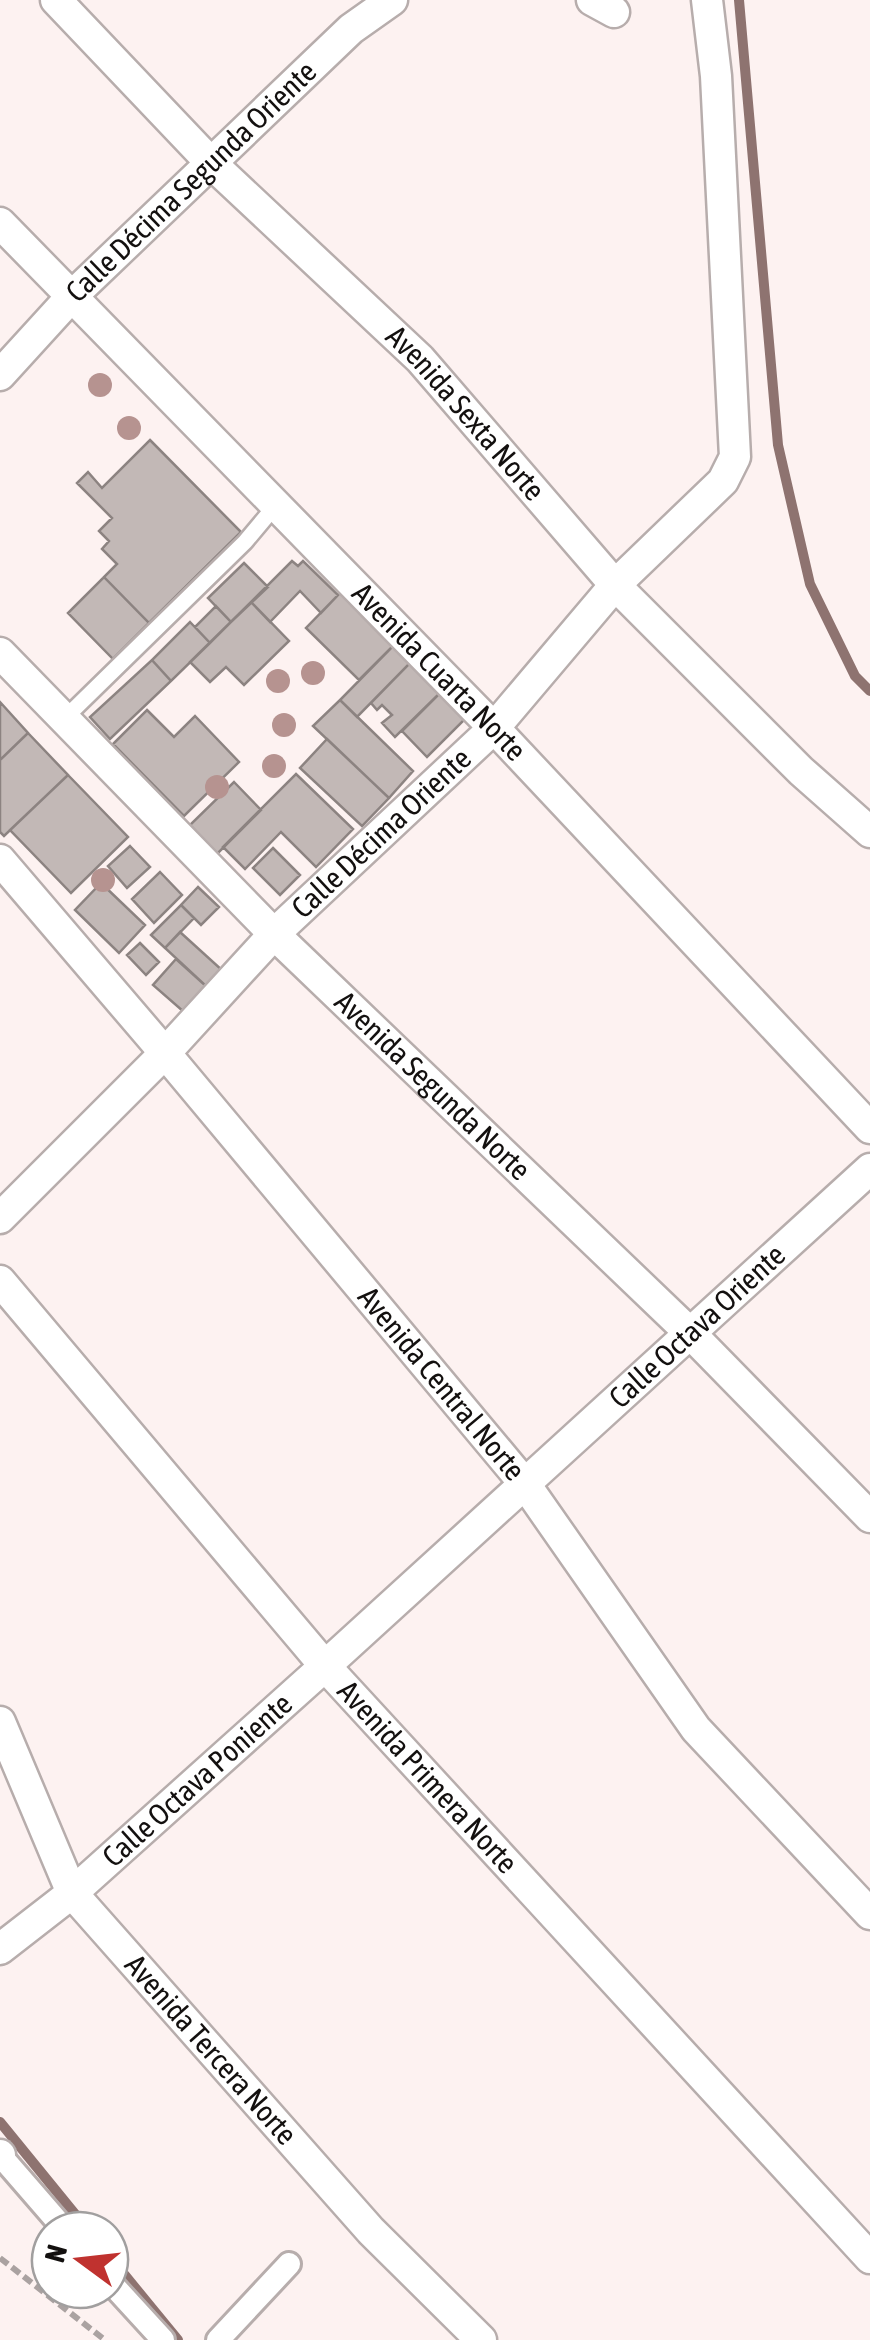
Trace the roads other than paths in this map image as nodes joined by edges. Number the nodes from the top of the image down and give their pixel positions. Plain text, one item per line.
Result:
1 (56, 0) edge
2 (392, 0) edge
3 (706, 0) edge
4 (346, 14) edge
5 (212, 164) junction
6 (0, 223) edge
7 (72, 296) junction
8 (0, 374) edge
9 (276, 505) junction
10 (615, 585) junction
11 (0, 653) edge
12 (64, 719) junction
13 (494, 728) junction
14 (870, 832) edge
15 (0, 860) edge
16 (274, 934) junction
17 (166, 1053) junction
18 (870, 1128) edge
19 (870, 1169) edge
20 (0, 1218) edge
21 (0, 1281) edge
22 (690, 1333) junction
23 (525, 1484) junction
24 (870, 1518) edge
25 (325, 1666) junction
26 (0, 1722) edge
27 (72, 1893) junction
28 (870, 1914) edge
29 (0, 1949) edge
30 (0, 2155) edge
31 (48, 2210) edge
32 (870, 2258) edge
33 (289, 2264) dead end
34 (130, 2304) edge
35 (221, 2336) edge
36 (162, 2340) edge
37 (481, 2340) edge

1 - 5 street, Avenida Sexta Norte
2 - 4 street, Calle Décima Segunda Oriente
3 - 10 street, Calle Décima Oriente
4 - 5 street, Calle Décima Segunda Oriente
5 - 7 street, Calle Décima Segunda Oriente
5 - 10 street, Avenida Sexta Norte
6 - 7 street, Avenida Cuarta Norte
7 - 8 street, Calle Décima Segunda Oriente
7 - 9 street, Avenida Cuarta Norte
9 - 12 lane
9 - 13 street, Avenida Cuarta Norte
10 - 13 street, Calle Décima Oriente
10 - 14 street, Avenida Sexta Norte
11 - 12 street, Avenida Segunda Norte
12 - 16 street, Avenida Segunda Norte
13 - 16 street, Calle Décima Oriente
13 - 18 street, Avenida Cuarta Norte
15 - 17 street, Avenida Central Norte
16 - 17 street, Calle Décima Oriente
16 - 22 street, Avenida Segunda Norte
17 - 20 street, Calle Décima Oriente
17 - 23 street, Avenida Central Norte
19 - 22 street, Calle Octava Oriente
21 - 25 street, Avenida Primera Norte
22 - 23 street, Calle Octava Oriente
22 - 24 street, Avenida Segunda Norte
23 - 25 street, Calle Octava Poniente
23 - 28 street, Avenida Central Norte
25 - 27 street, Calle Octava Poniente
25 - 32 street, Avenida Primera Norte
26 - 27 street, Avenida Tercera Norte
27 - 29 street, Calle Octava Poniente
27 - 37 street, Avenida Tercera Norte
30 - 31 street
33 - 35 street
34 - 36 street

